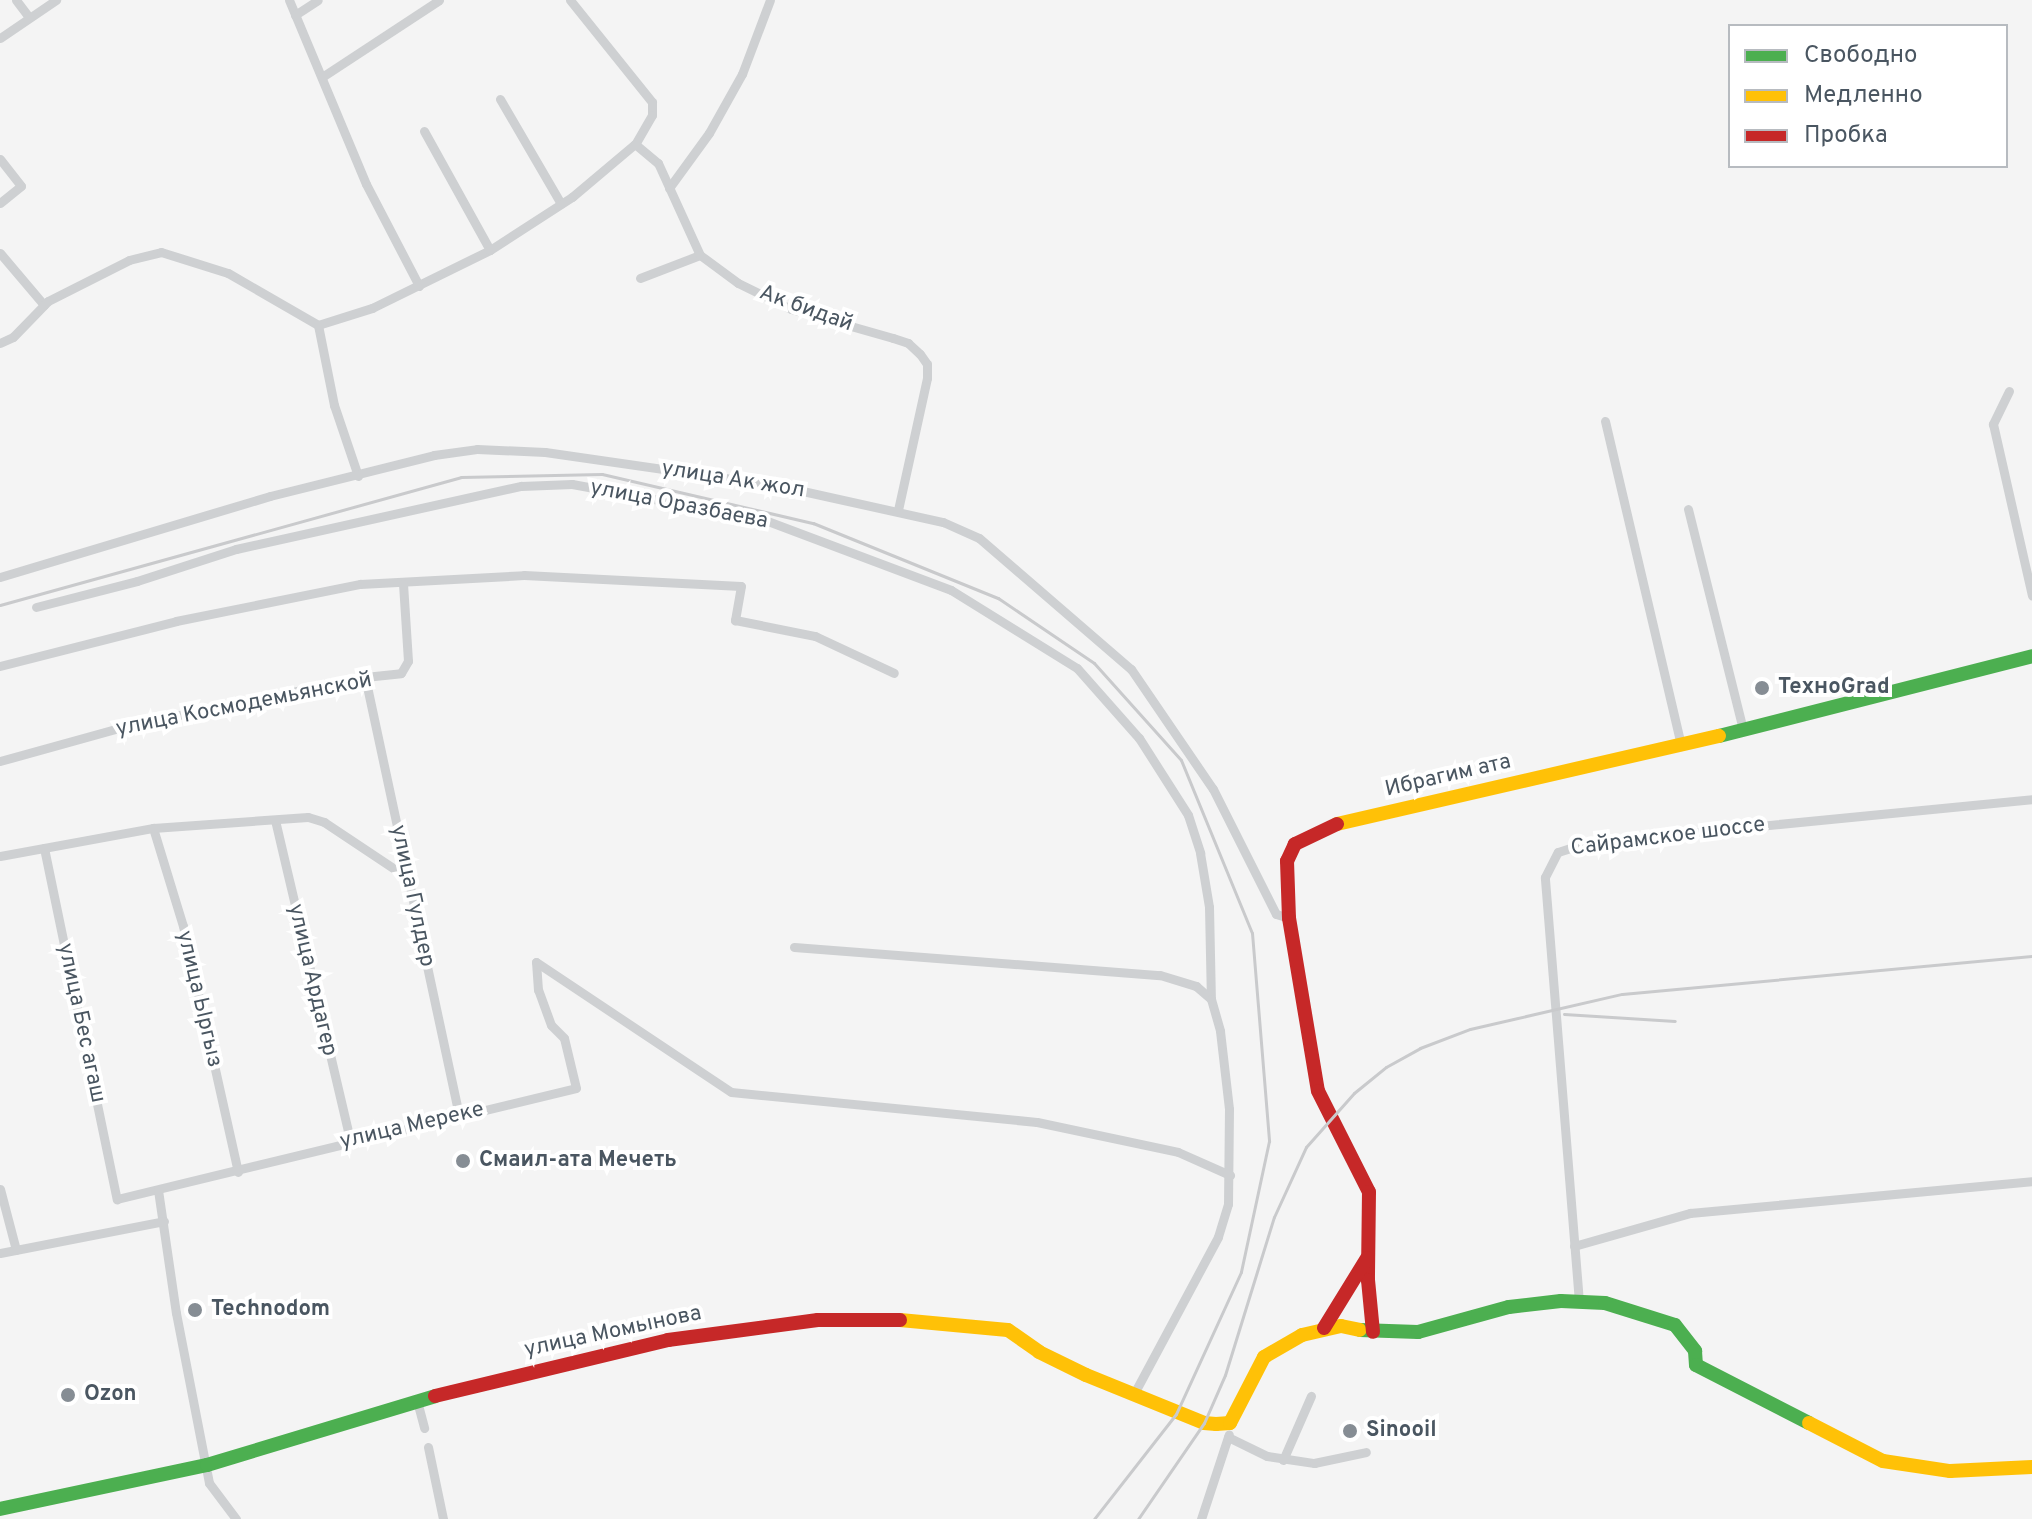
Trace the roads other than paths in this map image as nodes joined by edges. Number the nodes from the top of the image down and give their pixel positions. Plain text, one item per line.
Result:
1 (16, 0) edge
2 (56, 0) edge
3 (289, 0) edge
4 (318, 0) edge
5 (439, 0) edge
6 (570, 0) edge
7 (770, 0) edge
8 (295, 15) junction
9 (29, 17) junction
10 (0, 38) edge
11 (322, 77) junction
12 (500, 99) dead end
13 (424, 131) dead end
14 (635, 144) junction
15 (0, 159) edge
16 (669, 188) junction
17 (0, 203) edge
18 (561, 204) junction
19 (490, 250) junction
20 (0, 253) edge
21 (700, 255) junction
22 (640, 278) dead end
23 (419, 286) junction
24 (44, 305) junction
25 (318, 325) junction
26 (0, 343) edge
27 (2009, 391) dead end
28 (1605, 421) dead end
29 (358, 476) junction
30 (1688, 509) dead end
31 (898, 510) junction
32 (0, 577) edge
33 (403, 584) junction
34 (2032, 596) edge
35 (36, 607) dead end
36 (2032, 656) edge
37 (0, 666) edge
38 (894, 673) dead end
39 (365, 677) junction
40 (1743, 730) junction
41 (1681, 746) junction
42 (0, 761) edge
43 (2032, 799) edge
44 (275, 820) junction
45 (153, 828) junction
46 (44, 848) junction
47 (0, 856) edge
48 (408, 878) junction
49 (1289, 918) junction
50 (794, 947) dead end
51 (1211, 999) junction
52 (459, 1115) junction
53 (350, 1140) junction
54 (238, 1172) junction
55 (1230, 1175) junction
56 (2032, 1181) edge
57 (0, 1189) edge
58 (158, 1190) junction
59 (117, 1199) joint
60 (164, 1221) junction
61 (1574, 1246) junction
62 (16, 1250) junction
63 (0, 1253) edge
64 (1368, 1257) junction
65 (1579, 1302) junction
66 (1324, 1328) junction
67 (1373, 1332) junction
68 (1135, 1392) junction
69 (1311, 1396) dead end
70 (417, 1401) junction
71 (424, 1428) dead end
72 (1229, 1430) junction
73 (428, 1447) dead end
74 (1366, 1452) dead end
75 (1283, 1460) junction
76 (207, 1465) junction
77 (2032, 1467) edge
78 (0, 1509) edge
79 (236, 1519) edge
80 (443, 1519) edge
81 (1201, 1519) edge

1 - 9 street
2 - 9 street
3 - 8 street
4 - 8 street
5 - 11 street
6 - 14 street
7 - 16 street
8 - 11 street
9 - 10 street
11 - 23 street
12 - 18 street
13 - 19 street
14 - 16 street, Ак бидай
14 - 18 street
15 - 17 street
16 - 21 street, Ак бидай
18 - 19 street
19 - 23 street
20 - 24 street
21 - 22 street
21 - 31 street, Ак бидай
23 - 25 street
24 - 25 street
24 - 26 street
25 - 29 street
27 - 34 street
28 - 41 street
29 - 31 street, улица Ак жол
29 - 32 street, улица Ак жол
30 - 40 street
31 - 49 street, улица Ак жол
33 - 37 street
33 - 38 street
33 - 39 street, улица Космодемьянской
35 - 51 street, улица Оразбаева
36 - 40 main road, Ибрагим ата
39 - 42 street, улица Космодемьянской
39 - 48 street, улица Гулдер
40 - 41 main road, Ибрагим ата
41 - 49 main road, Ибрагим ата
43 - 61 street, Сайрамское шоссе
44 - 45 street
44 - 48 street
44 - 53 street, улица Ардагер
45 - 46 street
45 - 54 street, улица Ыргыз
46 - 47 street
46 - 59 street, улица Бес агаш
48 - 52 street, улица Гулдер
49 - 64 main road, Ибрагим ата
50 - 51 street
51 - 55 street, улица Оразбаева
52 - 53 street, улица Мереке
52 - 55 street, улица Мереке
53 - 54 street, улица Мереке
54 - 58 street, улица Мереке
55 - 68 street, улица Оразбаева
56 - 61 street
57 - 62 street
58 - 59 street, улица Мереке
58 - 60 street
60 - 62 street
60 - 76 street
61 - 65 street, Сайрамское шоссе
62 - 63 street
64 - 66 main road
64 - 67 main road, Ибрагим ата
65 - 67 main road
65 - 77 main road
66 - 67 main road
66 - 72 main road
68 - 70 main road, улица Момынова
68 - 72 main road, улица Момынова
69 - 75 street
70 - 71 street
70 - 76 main road, улица Момынова
72 - 75 street
72 - 81 street
73 - 80 street
74 - 75 street
76 - 78 main road, улица Момынова
76 - 79 street

